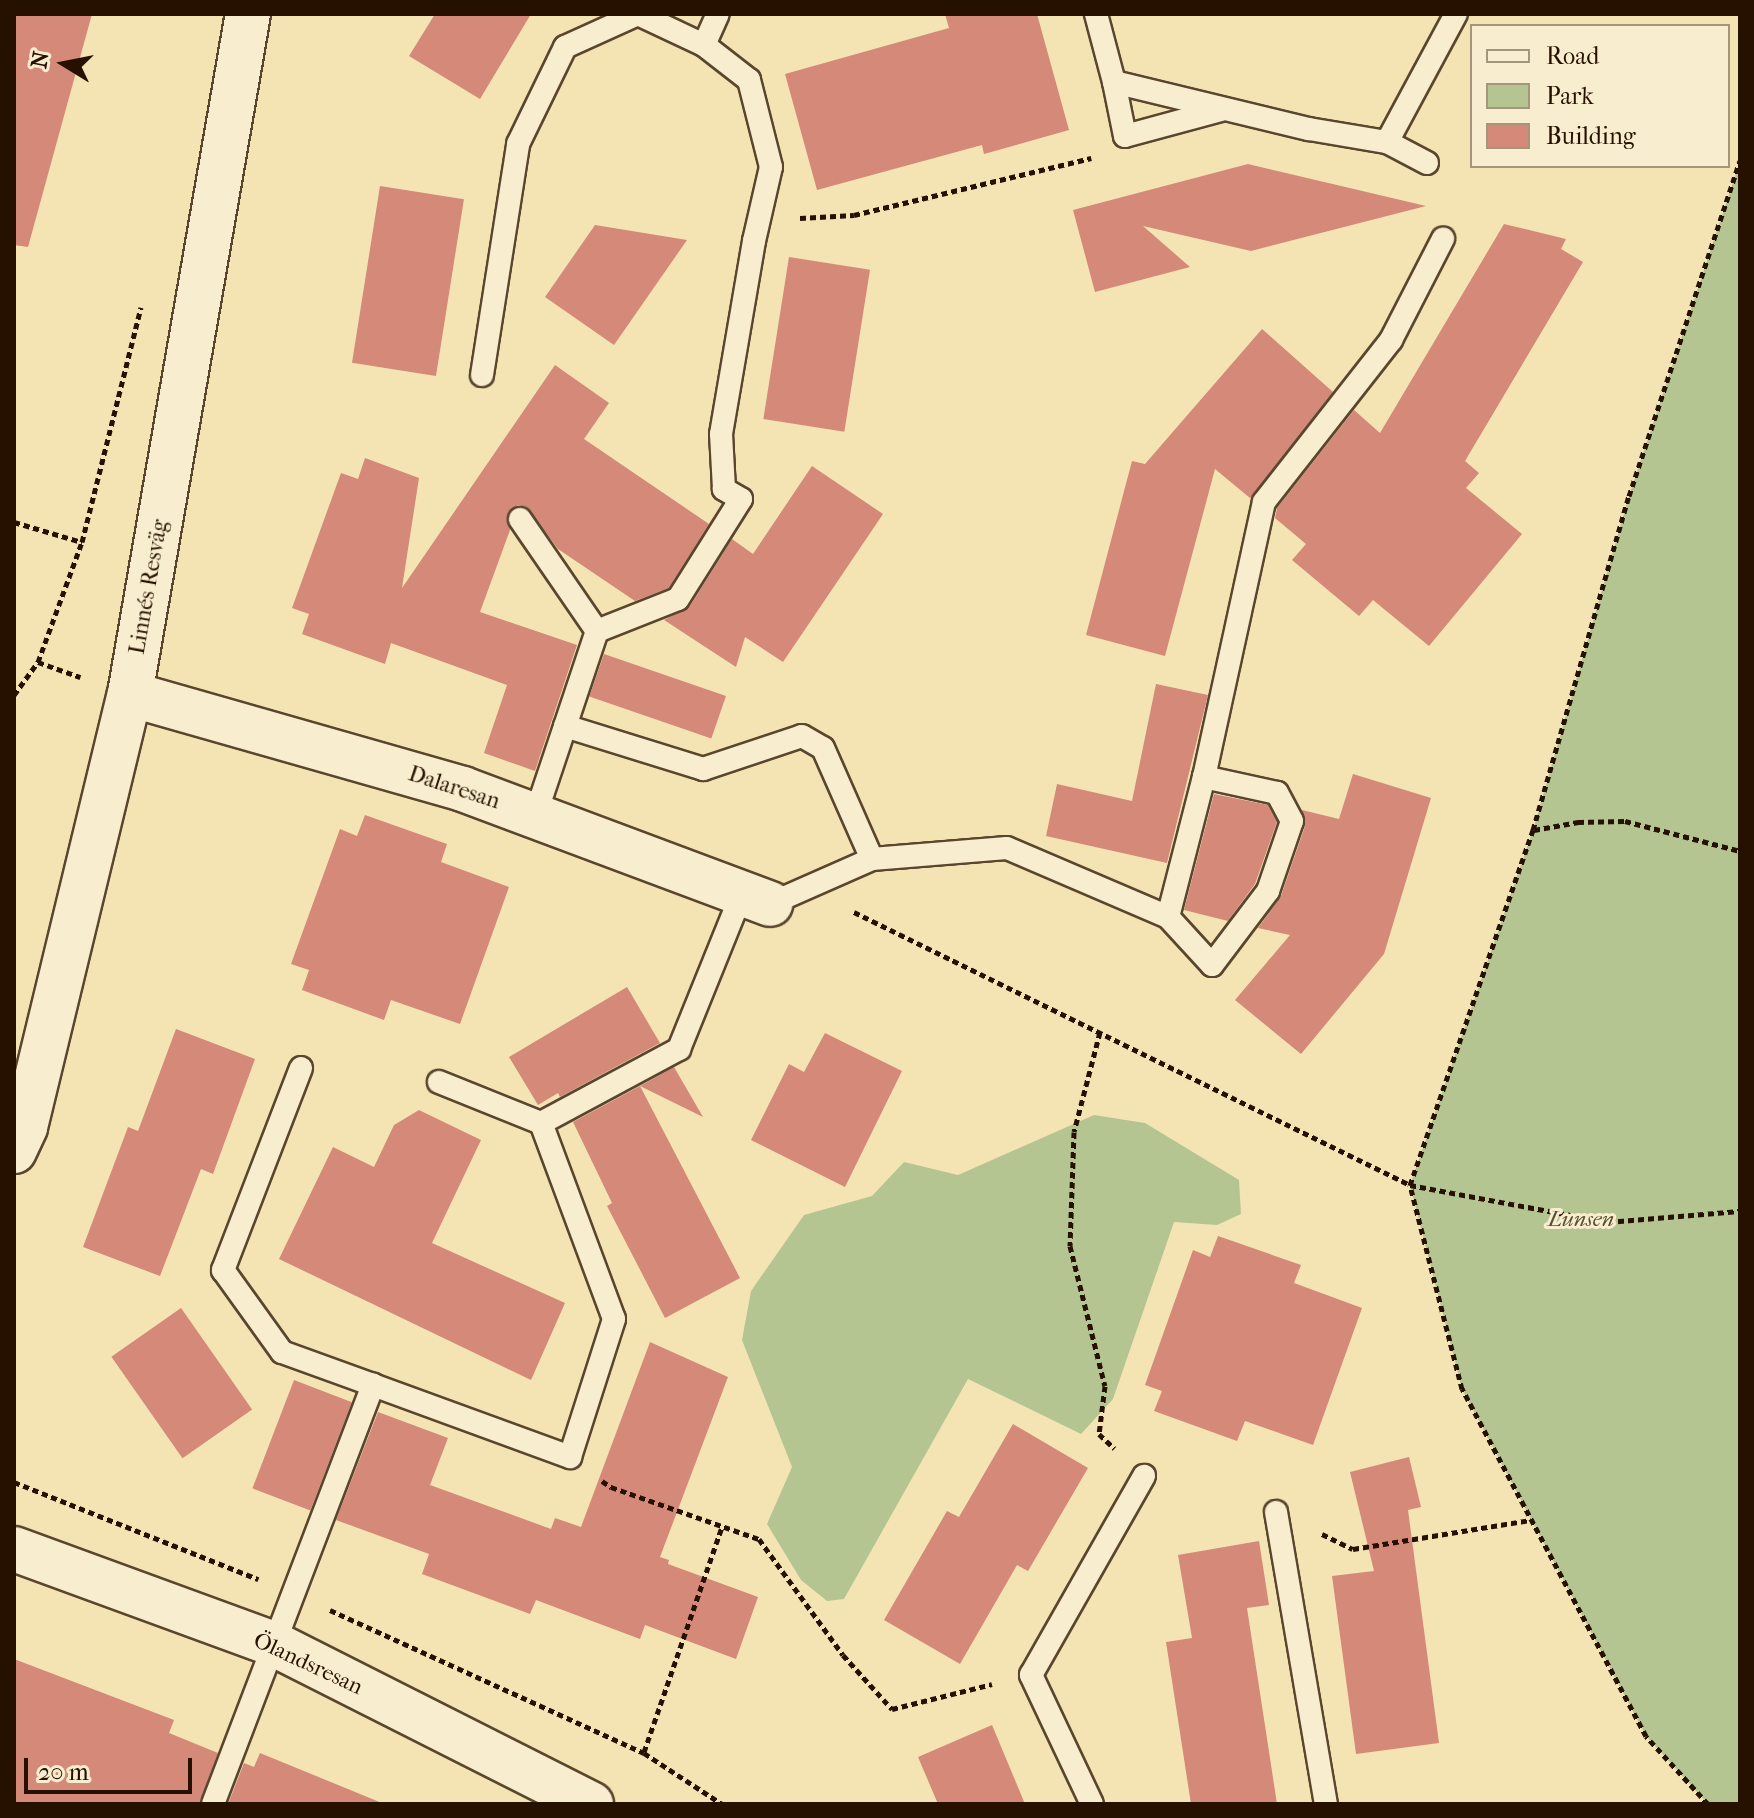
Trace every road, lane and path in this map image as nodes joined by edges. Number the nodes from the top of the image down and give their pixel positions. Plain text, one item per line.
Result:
1 (248, 14) edge
2 (718, 14) edge
3 (1096, 14) edge
4 (1456, 14) edge
5 (704, 45) junction
6 (1114, 82) junction
7 (1226, 109) junction
8 (1125, 136) junction
9 (1387, 142) junction
10 (1740, 161) edge
11 (1427, 163) dead end
12 (759, 220) junction
13 (1443, 239) dead end
14 (145, 292) dead end
15 (482, 375) dead end
16 (520, 519) dead end
17 (14, 522) edge
18 (82, 542) junction
19 (597, 631) junction
20 (130, 694) junction
21 (14, 695) edge
22 (565, 726) junction
23 (1204, 777) junction
24 (535, 816) junction
25 (1533, 830) junction
26 (1740, 851) edge
27 (872, 859) junction
28 (773, 895) junction
29 (1168, 917) junction
30 (1100, 1032) junction
31 (301, 1068) dead end
32 (439, 1082) dead end
33 (541, 1123) junction
34 (14, 1151) edge
35 (1410, 1185) junction
36 (1740, 1211) edge
37 (373, 1385) junction
38 (570, 1457) junction
39 (1144, 1476) joint
40 (1276, 1512) joint
41 (1531, 1520) junction
42 (722, 1527) junction
43 (14, 1549) edge
44 (276, 1645) junction
45 (1031, 1675) junction
46 (644, 1753) dead end
47 (213, 1804) edge
48 (591, 1804) edge
49 (1092, 1804) edge
50 (1326, 1804) edge
51 (1708, 1804) edge

1 - 20 street, Linnés Resväg
2 - 5 lane
3 - 6 lane
4 - 9 lane
5 - 12 lane
5 - 15 lane
6 - 7 lane
6 - 8 lane
7 - 8 lane
7 - 9 lane
8 - 12 path
9 - 11 lane
10 - 25 path
12 - 19 lane
13 - 23 lane
14 - 18 path
16 - 19 lane
17 - 18 path
18 - 21 path
19 - 22 lane
20 - 24 street, Dalaresan
20 - 34 street, Linnés Resväg
22 - 24 lane
22 - 27 lane
23 - 29 lane
23 - 29 lane
24 - 28 street, Dalaresan
25 - 26 path
25 - 35 path
27 - 28 lane
27 - 29 lane
28 - 30 path
28 - 33 lane
30 - 35 path
30 - 39 path
31 - 37 lane
32 - 33 lane
33 - 38 lane
35 - 36 path
35 - 41 path
37 - 38 lane
37 - 44 lane
38 - 42 path
39 - 45 lane
40 - 41 path
40 - 50 lane
41 - 51 path
42 - 45 path
42 - 46 path
43 - 44 street, Ölandsresan
44 - 47 lane
44 - 48 street, Ölandsresan
45 - 49 lane

